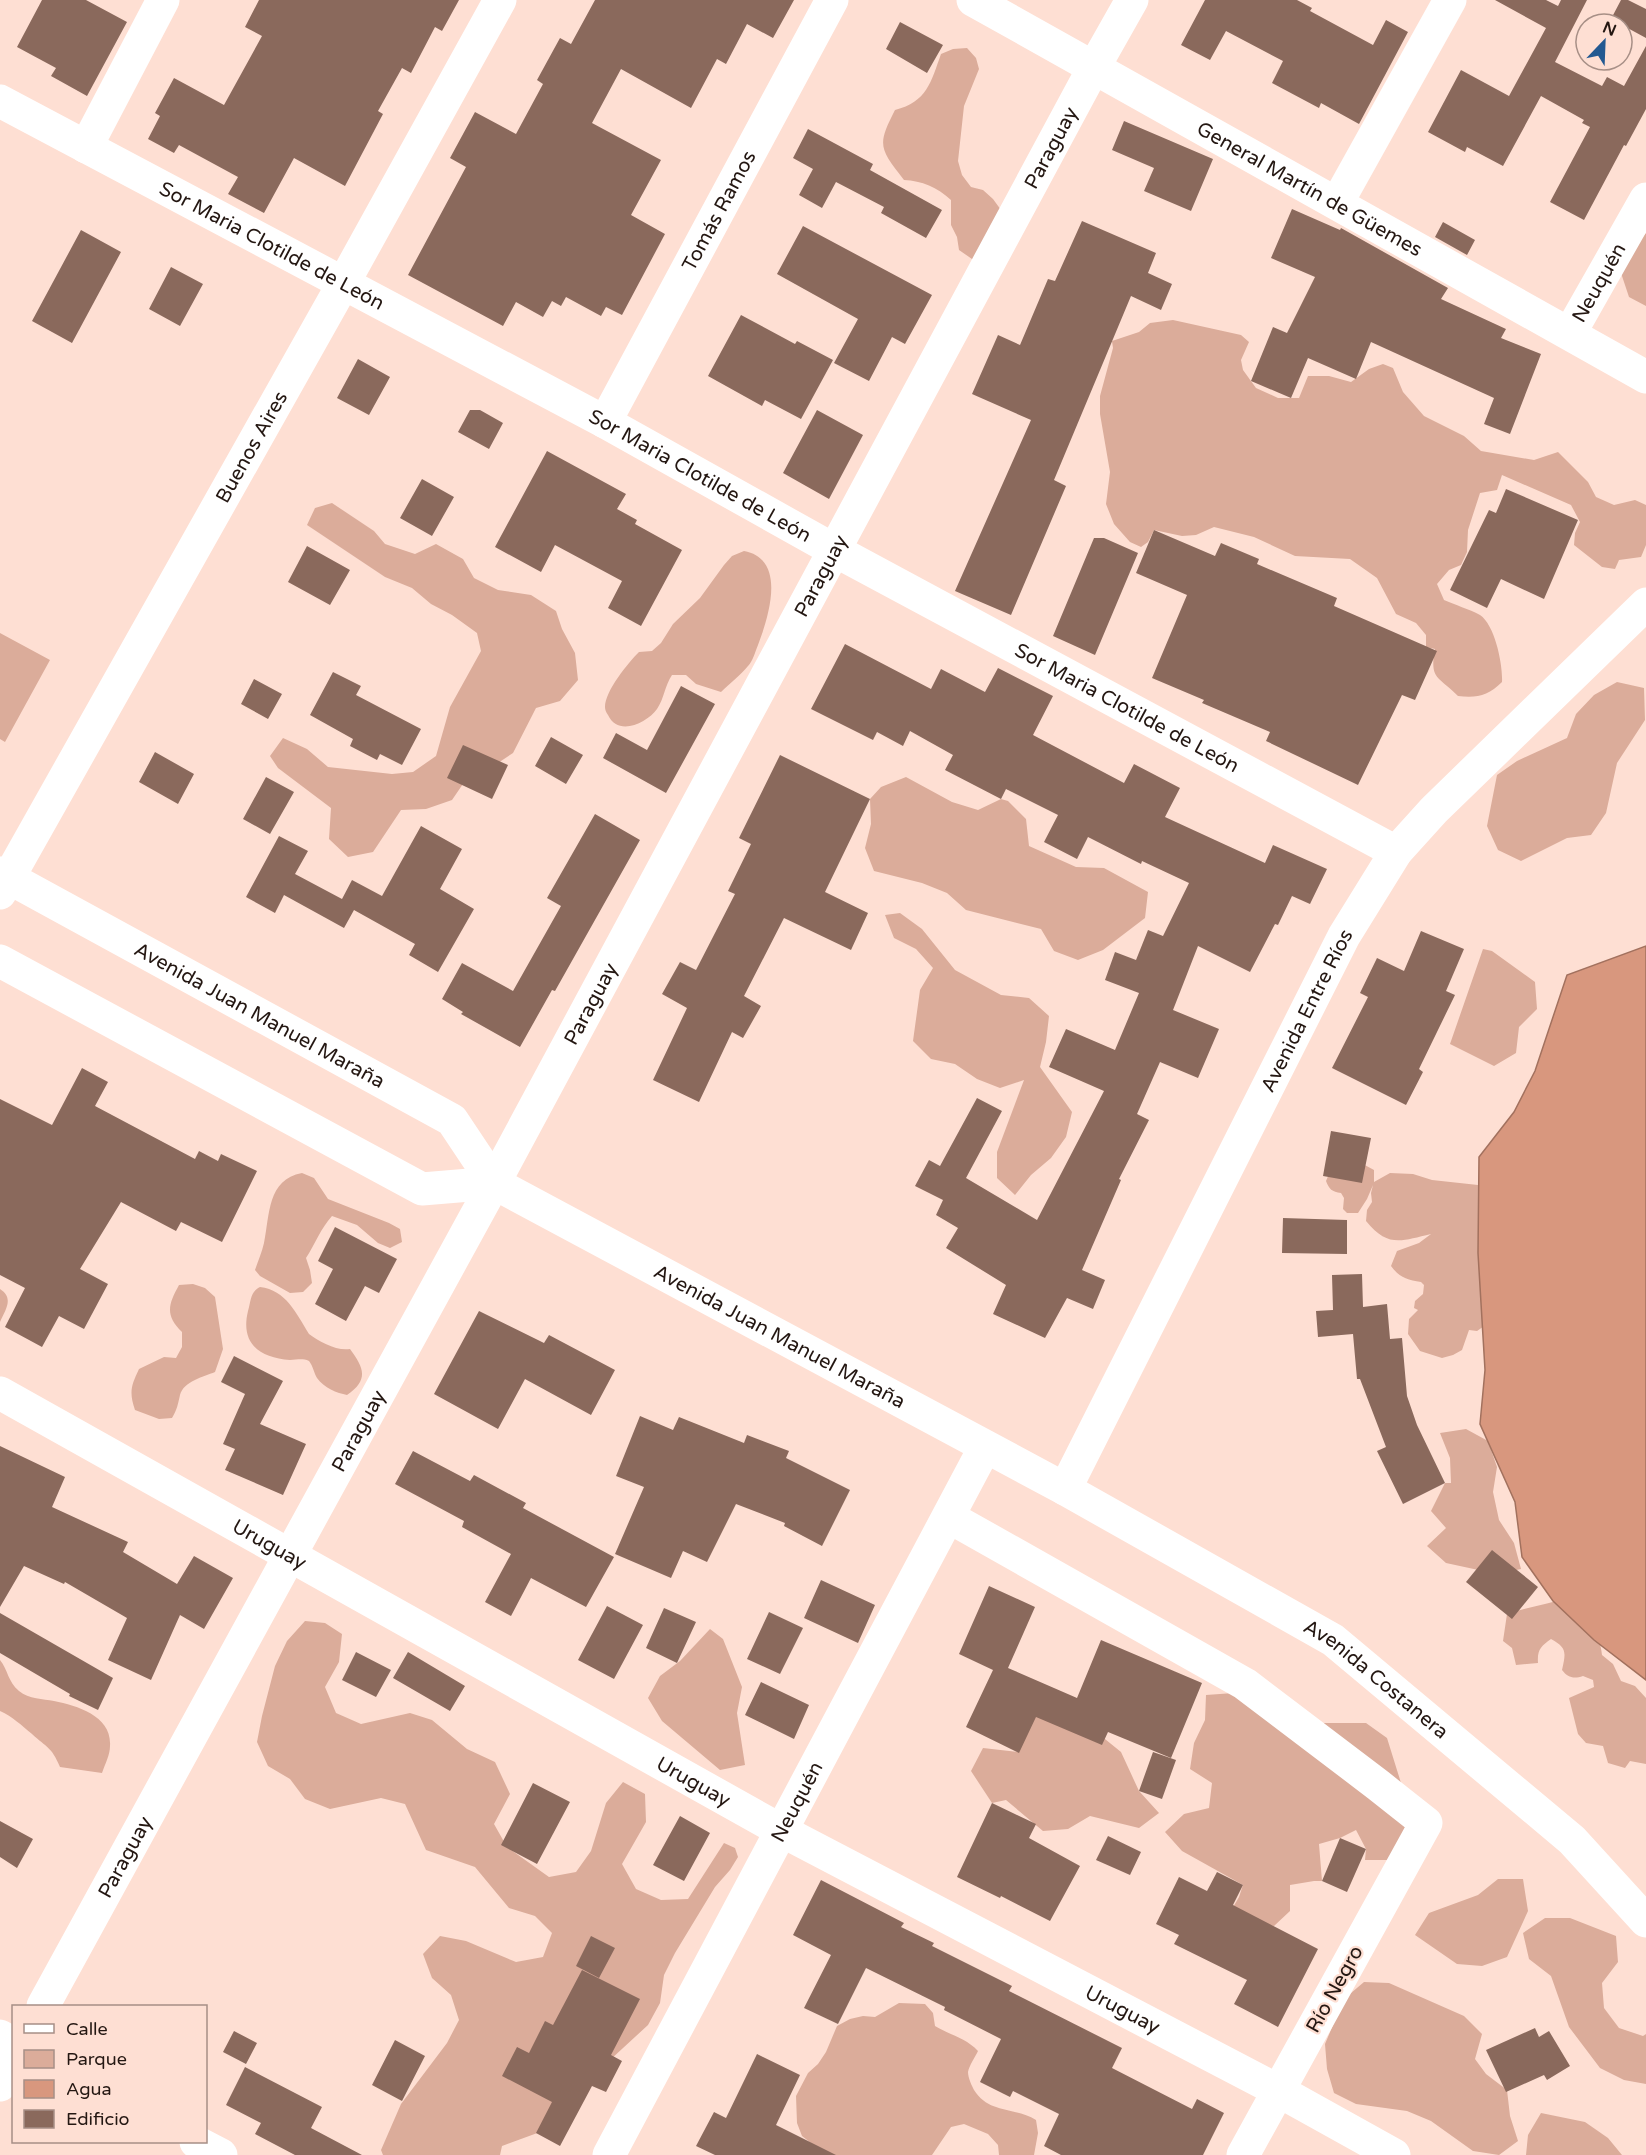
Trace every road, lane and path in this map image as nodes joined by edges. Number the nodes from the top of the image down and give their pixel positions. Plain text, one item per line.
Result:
1 (163, 0) edge
2 (500, 0) edge
3 (832, 0) edge
4 (973, 0) edge
5 (1132, 0) edge
6 (1450, 0) edge
7 (1093, 69) junction
8 (0, 101) edge
9 (86, 147) junction
10 (1646, 199) edge
11 (1337, 203) junction
12 (343, 284) junction
13 (1570, 333) junction
14 (1646, 376) edge
15 (605, 422) junction
16 (834, 550) junction
17 (1646, 604) edge
18 (1396, 852) junction
19 (3, 881) edge
20 (0, 961) edge
21 (494, 1184) junction
22 (0, 1393) edge
23 (985, 1447) junction
24 (1065, 1489) junction
25 (949, 1517) junction
26 (290, 1556) junction
27 (782, 1831) junction
28 (1646, 1921) edge
29 (44, 2005) edge
30 (12, 2064) edge
31 (0, 2085) edge
32 (1279, 2091) junction
33 (198, 2143) edge
34 (221, 2155) edge
35 (609, 2155) edge
36 (1243, 2155) edge
37 (1394, 2155) edge

1 - 9 street
2 - 12 street, Buenos Aires
3 - 15 street, Tomás Ramos
4 - 7 street, General Martín de Güemes
5 - 7 street, Paraguay
6 - 11 street
7 - 11 street, General Martín de Güemes
7 - 16 street, Paraguay
8 - 9 street, Sor Maria Clotilde de León
9 - 12 street, Sor Maria Clotilde de León
10 - 13 street, Neuquén
11 - 13 street, General Martín de Güemes
12 - 15 street, Sor Maria Clotilde de León
12 - 19 street, Buenos Aires
13 - 14 street, General Martín de Güemes
15 - 16 street, Sor Maria Clotilde de León
16 - 18 street, Sor Maria Clotilde de León
16 - 21 street, Paraguay
17 - 18 street, Avenida Entre Ríos
18 - 24 street, Avenida Entre Ríos
19 - 21 street, Avenida Juan Manuel Maraña
20 - 21 street
21 - 23 street, Avenida Juan Manuel Maraña
21 - 26 street, Paraguay
22 - 26 street, Uruguay
23 - 24 street, Avenida Juan Manuel Maraña
23 - 25 street, Neuquén
24 - 28 street, Avenida Costanera
25 - 27 street, Neuquén
25 - 32 street, Río Negro
26 - 27 street, Uruguay
26 - 29 street, Paraguay
27 - 32 street, Uruguay
27 - 35 street, Neuquén
30 - 31 street
32 - 36 street, Río Negro
32 - 37 street, Uruguay
33 - 34 street

